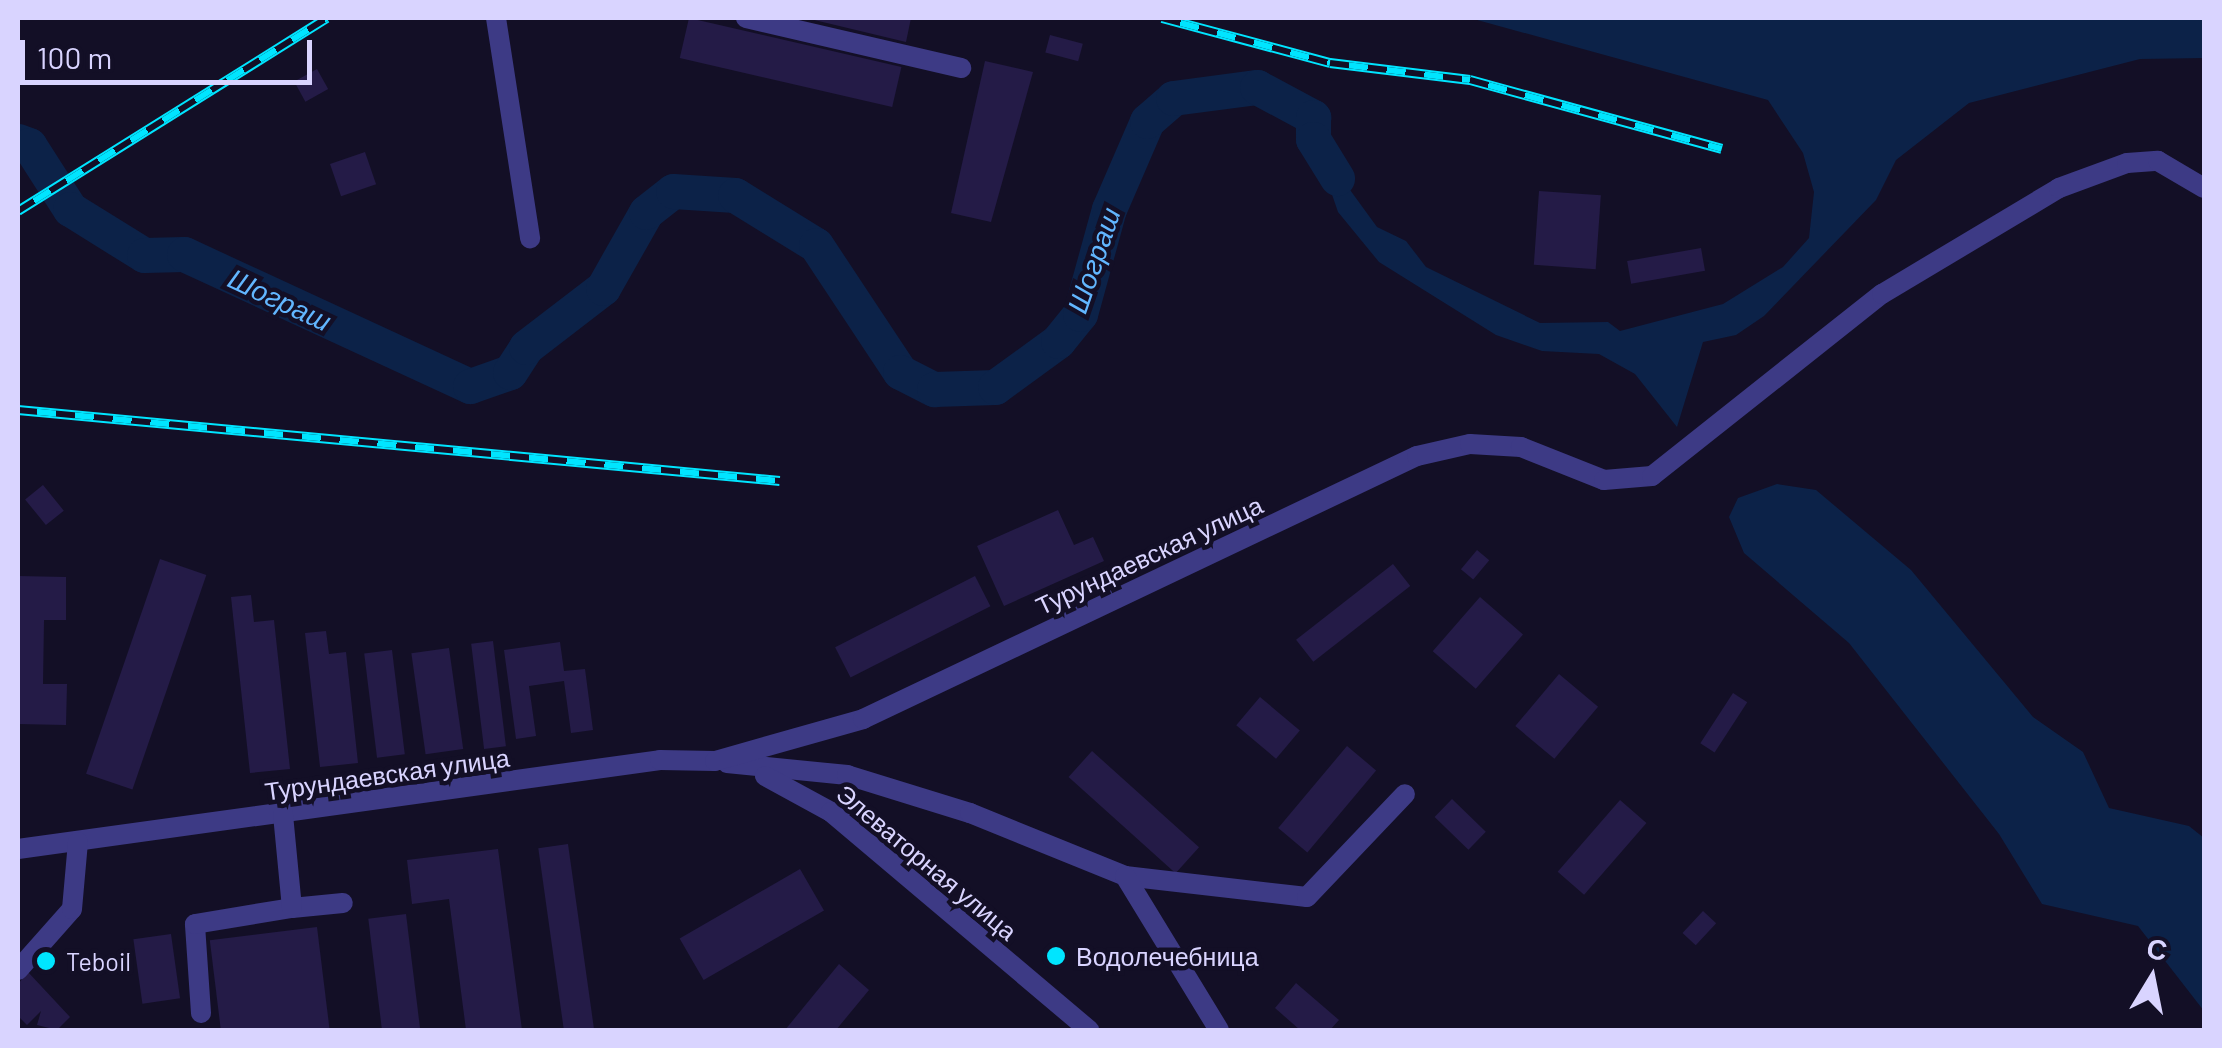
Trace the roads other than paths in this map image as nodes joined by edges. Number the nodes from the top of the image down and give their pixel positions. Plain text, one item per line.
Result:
1 (496, 18) edge
2 (746, 18) edge
3 (962, 68) dead end
4 (2204, 188) edge
5 (530, 238) dead end
6 (715, 761) junction
7 (1404, 794) dead end
8 (283, 814) junction
9 (78, 842) junction
10 (18, 849) edge
11 (1126, 876) junction
12 (344, 904) dead end
13 (292, 908) junction
14 (18, 970) edge
15 (202, 1013) dead end
16 (1089, 1030) edge
17 (1219, 1030) edge

1 - 5 street
2 - 3 street
4 - 6 street, Турундаевская улица
6 - 8 street, Турундаевская улица
6 - 11 street
6 - 16 street, Элеваторная улица
7 - 11 street
8 - 9 street, Турундаевская улица
8 - 13 street
9 - 10 street, Турундаевская улица
9 - 14 street
11 - 17 street
12 - 13 street
13 - 15 street

